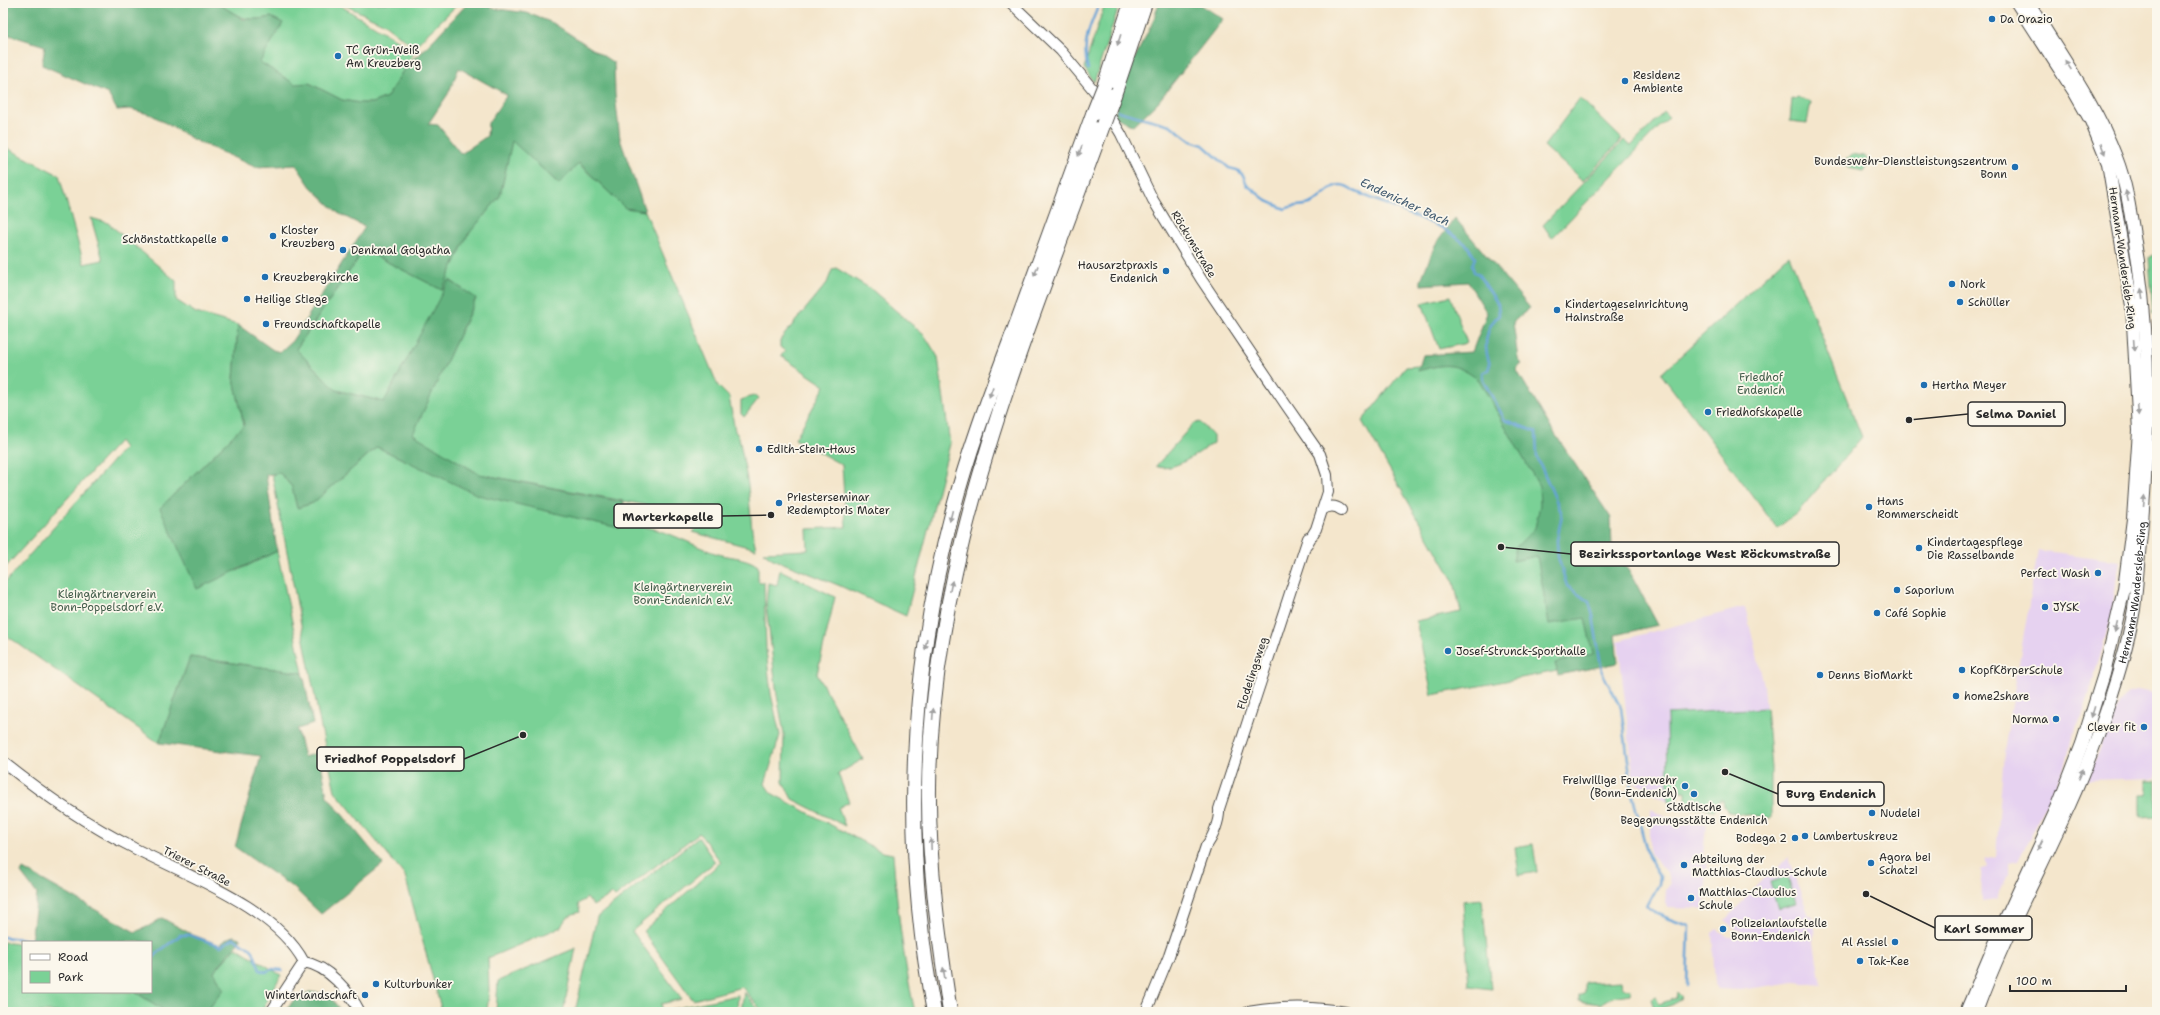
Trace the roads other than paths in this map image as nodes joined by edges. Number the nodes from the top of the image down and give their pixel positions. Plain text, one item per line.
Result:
1 (1011, 3) edge
2 (1130, 3) edge
3 (2017, 3) edge
4 (2029, 3) edge
5 (1144, 6) edge
6 (1099, 86) junction
7 (1326, 472) junction
8 (1322, 510) junction
9 (1341, 510) dead end
10 (1307, 544) junction
11 (3, 762) edge
12 (304, 962) junction
13 (271, 1012) edge
14 (360, 1012) edge
15 (934, 1012) edge
16 (950, 1012) edge
17 (1146, 1012) edge
18 (1248, 1012) edge
19 (1346, 1012) edge
20 (1966, 1012) edge
21 (1976, 1012) edge

1 - 6 street, Röckumstraße
2 -> 6 highway
3 -> 20 main road, Hermann-Wandersleb-Ring
21 -> 4 main road, Hermann-Wandersleb-Ring
16 -> 5 highway, bridge
6 - 7 street, Röckumstraße
6 -> 15 highway, bridge
7 - 8 street, Flodelingsweg
7 - 10 street, Flodelingsweg
8 - 9 street
8 - 10 street, Flodelingsweg
10 - 17 street, Flodelingsweg
11 - 12 street, Trierer Straße
12 - 13 street
12 - 14 street
18 - 19 street

